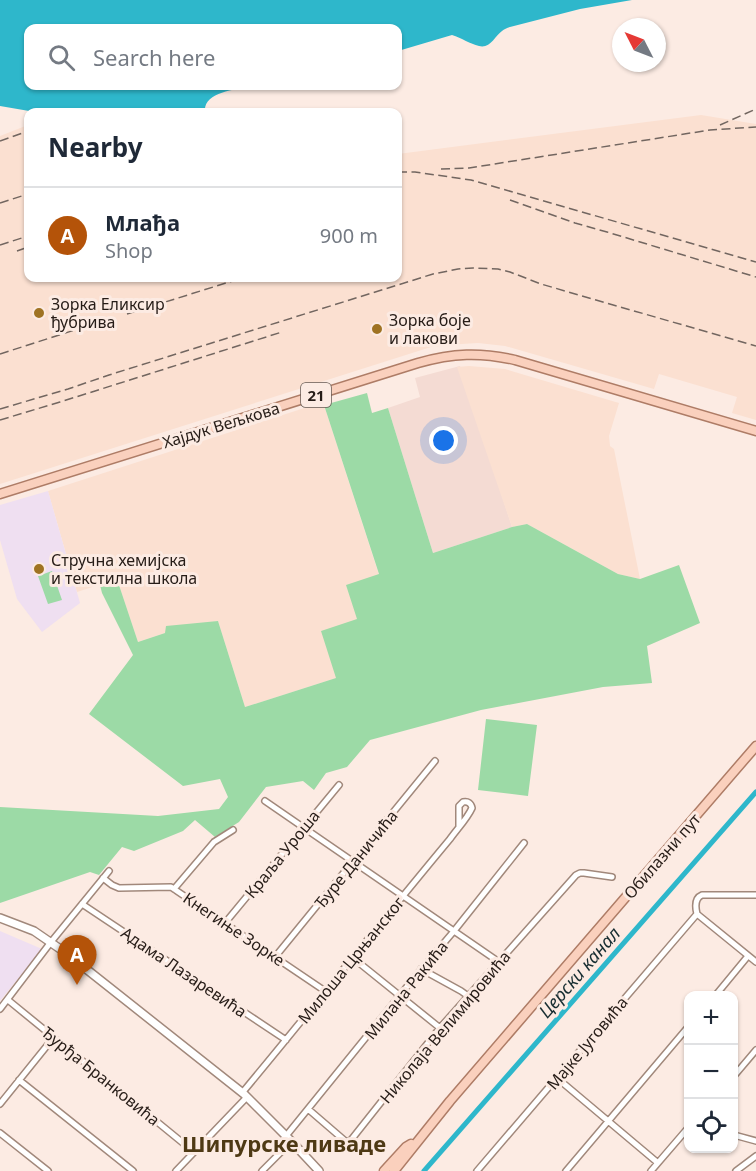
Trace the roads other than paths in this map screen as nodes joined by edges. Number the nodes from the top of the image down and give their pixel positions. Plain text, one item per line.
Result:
1 (756, 431) edge
2 (0, 495) edge
3 (756, 747) edge
4 (435, 761) dead end
5 (339, 784) dead end
6 (264, 801) dead end
7 (459, 827) dead end
8 (302, 828) junction
9 (233, 830) dead end
10 (524, 843) dead end
11 (353, 863) junction
12 (109, 871) dead end
13 (612, 877) dead end
14 (103, 879) junction
15 (174, 889) junction
16 (403, 896) junction
17 (756, 896) edge
18 (82, 904) junction
19 (697, 914) junction
20 (0, 918) edge
21 (225, 923) junction
22 (454, 931) junction
23 (51, 942) junction
24 (748, 956) junction
25 (275, 957) junction
26 (352, 958) junction
27 (499, 962) junction
28 (756, 963) edge
29 (421, 969) junction
30 (719, 991) edge
31 (326, 992) junction
32 (399, 996) junction
33 (468, 996) junction
34 (8, 1000) junction
35 (0, 1009) edge
36 (440, 1028) junction
37 (684, 1032) edge
38 (54, 1037) junction
39 (286, 1040) junction
40 (756, 1050) edge
41 (738, 1071) edge
42 (557, 1078) junction
43 (20, 1080) junction
44 (244, 1095) junction
45 (450, 1101) junction
46 (0, 1104) edge
47 (308, 1109) junction
48 (609, 1122) junction
49 (0, 1133) edge
50 (684, 1133) edge
51 (738, 1136) edge
52 (289, 1139) junction
53 (756, 1141) edge
54 (194, 1152) junction
55 (756, 1156) edge
56 (658, 1163) junction
57 (267, 1169) edge
58 (48, 1171) edge
59 (133, 1171) edge
60 (176, 1171) edge
61 (319, 1171) edge
62 (386, 1171) edge
63 (394, 1171) edge
64 (477, 1171) edge
65 (566, 1171) edge
66 (651, 1171) edge
67 (736, 1171) edge

1 - 2 main road, Хајдук Вељкова / 21
3 - 45 main road, Обилазни пут
4 - 11 street, Ђуре Даничића
5 - 8 street, Краља Уроша
6 - 8 street
7 - 16 street, Милоша Црњанског
8 - 11 street
8 - 21 street, Краља Уроша
9 - 15 street
10 - 22 street, Милана Ракића
11 - 16 street
11 - 25 street, Ђуре Даничића
12 - 14 street
13 - 27 street, Николаја Велимировића
14 - 15 street, Кнегиње Зорке
14 - 18 street
15 - 21 street, Кнегиње Зорке
16 - 22 street
16 - 26 street, Милоша Црњанског
17 - 19 street, Мајке Југовића
18 - 23 street
18 - 39 street, Адама Лазаревића
19 - 24 street
19 - 42 street, Мајке Југовића
20 - 23 street
21 - 25 street, Кнегиње Зорке
22 - 27 street
22 - 29 street, Милана Ракића
23 - 34 street
23 - 44 street
24 - 28 street
24 - 30 street
25 - 31 street, Кнегиње Зорке
26 - 31 street, Милоша Црњанског
26 - 32 street
27 - 33 street, Николаја Велимировића
29 - 32 street, Милана Ракића
29 - 33 street
31 - 39 street, Милоша Црњанског
32 - 36 street
32 - 47 street, Милана Ракића
33 - 36 street, Николаја Велимировића
34 - 35 street
34 - 38 street, Ђурђа Бранковића
36 - 47 street, Николаја Велимировића
37 - 48 street
38 - 43 street
38 - 54 street, Ђурђа Бранковића
39 - 44 street, Милоша Црњанског
40 - 41 street
42 - 48 street
42 - 64 street, Мајке Југовића
43 - 46 street
43 - 59 street
44 - 52 street
44 - 54 street, Милоша Црњанског
45 - 62 main road, Обилазни пут
45 - 63 main road, Обилазни пут
47 - 52 street, Милана Ракића
48 - 56 street
48 - 65 street
49 - 58 street
50 - 56 street
51 - 53 street
52 - 57 street, Милана Ракића
52 - 61 street
54 - 60 street, Милоша Црњанског
55 - 67 street
56 - 66 street

